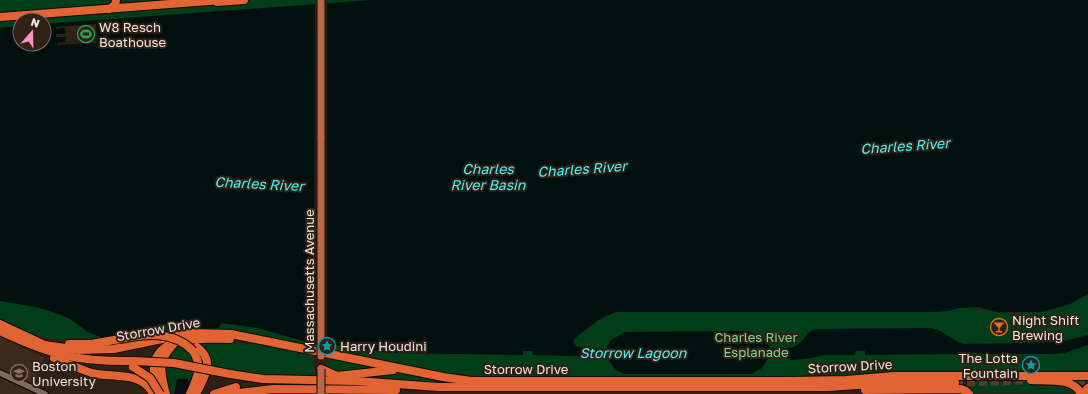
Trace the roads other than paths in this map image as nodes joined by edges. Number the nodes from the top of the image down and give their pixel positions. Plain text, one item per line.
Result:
1 (116, 0) edge
2 (121, 0) edge
3 (222, 0) edge
4 (244, 0) edge
5 (321, 1) edge
6 (212, 2) junction
7 (128, 8) junction
8 (110, 9) junction
9 (0, 17) edge
10 (0, 324) edge
11 (0, 331) edge
12 (17, 332) junction
13 (257, 339) junction
14 (183, 341) junction
15 (38, 348) junction
16 (134, 364) junction
17 (321, 369) junction
18 (406, 370) junction
19 (0, 373) edge
20 (978, 376) junction
21 (1088, 376) edge
22 (955, 383) tunnel mouth
23 (445, 388) junction
24 (829, 388) junction
25 (1088, 388) edge
26 (273, 389) junction
27 (37, 392) edge
28 (193, 393) edge
29 (321, 393) edge
30 (45, 394) edge
31 (153, 394) edge
32 (158, 394) edge
33 (166, 394) edge
34 (214, 394) edge
35 (229, 394) edge
36 (969, 394) edge
37 (1081, 394) edge

1 - 8 highway
2 - 7 highway
3 - 6 highway
4 - 6 highway
5 - 17 main road, Massachusetts Avenue, bridge
6 - 7 highway
7 - 8 highway
8 - 9 highway
10 - 12 highway, Storrow Drive
11 - 15 highway
12 - 13 highway, Storrow Drive
12 - 28 highway, bridge
13 - 14 highway
13 - 18 highway, Storrow Drive
14 - 32 highway
14 - 33 highway
15 - 16 highway
15 - 31 highway
16 - 23 highway, Storrow Drive, bridge
16 - 32 highway, bridge
17 - 18 highway
17 - 29 main road, Massachusetts Avenue, bridge
18 - 20 highway, Storrow Drive
19 - 27 street
20 - 21 highway, Storrow Drive
20 - 37 highway
22 - 24 highway, Storrow Drive
23 - 24 highway, Storrow Drive
23 - 26 highway
24 - 36 highway
25 - 37 highway
26 - 34 highway
26 - 35 highway
27 - 30 street

